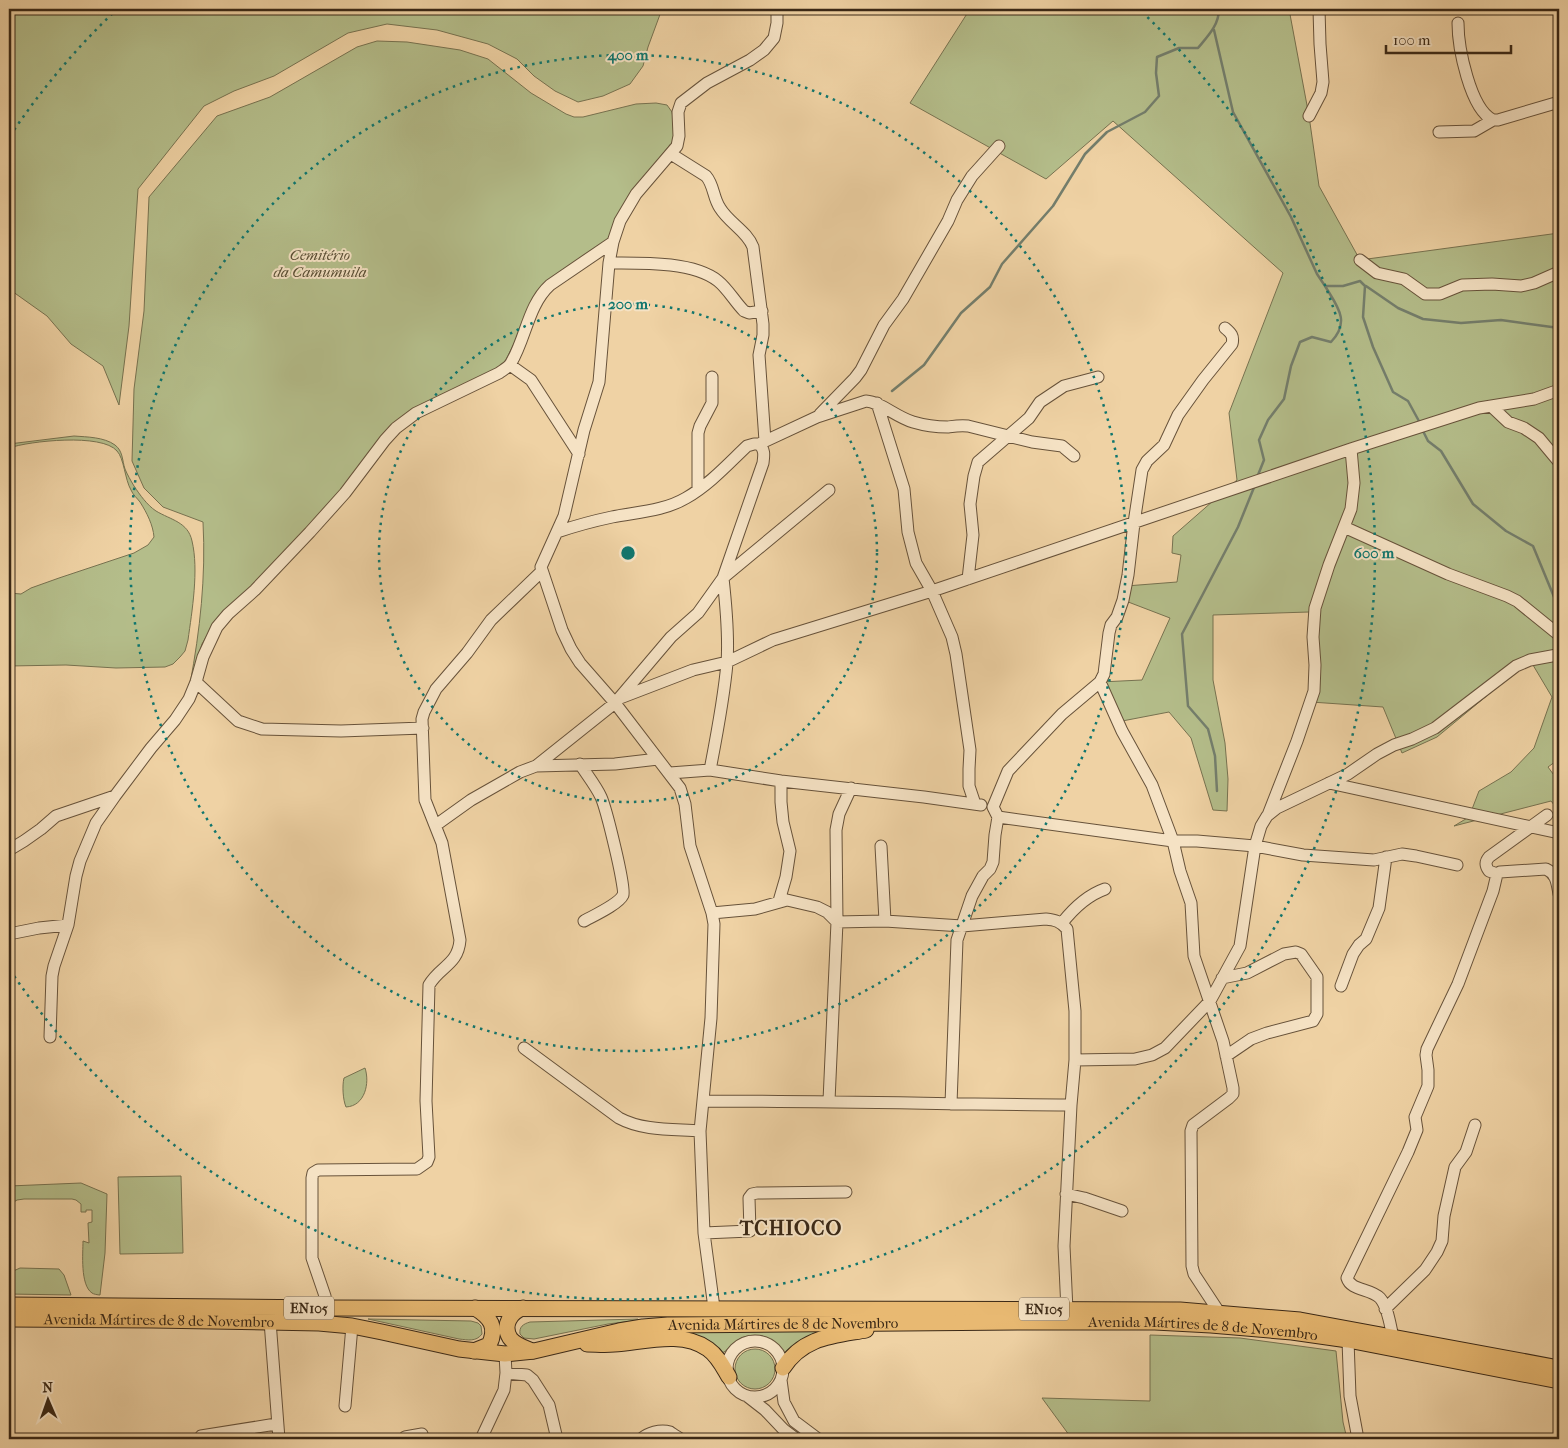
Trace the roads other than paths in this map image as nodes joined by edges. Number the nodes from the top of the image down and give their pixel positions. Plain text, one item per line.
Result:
1 (777, 9) edge
2 (786, 9) edge
3 (1319, 9) edge
4 (777, 23) junction
5 (1458, 23) dead end
6 (1559, 102) edge
7 (1309, 116) dead end
8 (1493, 120) junction
9 (1439, 132) dead end
10 (999, 146) dead end
11 (671, 154) junction
12 (613, 242) junction
13 (1360, 260) dead end
14 (609, 263) junction
15 (1559, 272) edge
16 (762, 312) junction
17 (1225, 328) dead end
18 (510, 365) junction
19 (712, 377) dead end
20 (1098, 377) dead end
21 (1559, 390) edge
22 (877, 403) junction
23 (1491, 406) junction
24 (817, 417) junction
25 (1009, 436) junction
26 (762, 442) junction
27 (1352, 449) junction
28 (579, 454) junction
29 (1074, 456) dead end
30 (1559, 462) edge
31 (698, 490) junction
32 (829, 490) dead end
33 (1134, 523) junction
34 (1344, 527) junction
35 (557, 532) junction
36 (542, 571) junction
37 (723, 578) junction
38 (968, 579) junction
39 (932, 591) junction
40 (1559, 635) edge
41 (1559, 653) edge
42 (727, 662) junction
43 (196, 682) junction
44 (1100, 682) junction
45 (617, 700) junction
46 (423, 728) junction
47 (658, 759) junction
48 (580, 764) junction
49 (536, 766) junction
50 (710, 770) junction
51 (670, 773) junction
52 (781, 781) junction
53 (1329, 784) junction
54 (851, 788) junction
55 (115, 796) junction
56 (976, 804) junction
57 (993, 807) junction
58 (1547, 815) dead end
59 (1267, 816) junction
60 (998, 818) junction
61 (436, 825) junction
62 (1530, 827) junction
63 (1559, 833) edge
64 (1173, 841) junction
65 (881, 846) dead end
66 (1255, 846) junction
67 (9, 850) edge
68 (1386, 857) junction
69 (1457, 865) dead end
70 (1497, 874) junction
71 (1105, 889) dead end
72 (1559, 894) edge
73 (779, 902) junction
74 (712, 913) junction
75 (584, 921) dead end
76 (885, 921) junction
77 (837, 922) junction
78 (1062, 923) junction
79 (68, 925) junction
80 (962, 926) junction
81 (9, 934) edge
82 (1222, 978) junction
83 (1341, 986) dead end
84 (1210, 1001) junction
85 (50, 1036) dead end
86 (524, 1048) dead end
87 (1226, 1056) junction
88 (1075, 1060) junction
89 (703, 1100) junction
90 (829, 1101) junction
91 (951, 1104) junction
92 (1071, 1105) junction
93 (1475, 1124) dead end
94 (700, 1131) junction
95 (846, 1192) dead end
96 (1066, 1194) junction
97 (1122, 1211) dead end
98 (704, 1233) junction
99 (9, 1305) edge
100 (327, 1308) junction
101 (475, 1308) junction
102 (523, 1308) junction
103 (714, 1308) junction
104 (1385, 1309) junction
105 (1067, 1310) junction
106 (1219, 1312) junction
107 (9, 1319) edge
108 (270, 1322) junction
109 (906, 1322) junction
110 (352, 1326) junction
111 (1393, 1337) junction
112 (1348, 1340) junction
113 (570, 1343) junction
114 (474, 1351) junction
115 (534, 1351) junction
116 (505, 1354) junction
117 (1559, 1368) edge
118 (506, 1373) junction
119 (782, 1374) junction
120 (729, 1377) junction
121 (1559, 1381) edge
122 (741, 1393) junction
123 (345, 1406) dead end
124 (276, 1424) junction
125 (422, 1434) dead end
126 (201, 1436) dead end
127 (278, 1439) edge
128 (404, 1439) edge
129 (481, 1439) edge
130 (557, 1439) edge
131 (641, 1439) edge
132 (681, 1439) edge
133 (796, 1439) edge
134 (818, 1439) edge
135 (1358, 1439) edge

1 - 4 street
2 - 4 street
3 - 7 street
4 - 11 street
5 - 8 street
6 - 8 street
8 - 9 street
10 - 24 street
11 - 12 street
11 - 16 street
12 - 14 street
12 - 18 street
13 - 15 street
14 - 16 street
14 - 28 street
16 - 26 street
17 - 33 street
18 - 28 street
18 - 43 street
19 - 31 street
20 - 25 street
21 - 23 street
22 - 24 street
22 - 25 street
22 - 39 street
23 - 27 street
23 - 30 street
24 - 26 street
25 - 29 street
25 - 38 street
26 - 31 street
26 - 37 street
27 - 33 street
27 - 34 street
28 - 35 street
31 - 35 street
32 - 37 street
33 - 38 street
33 - 44 street
34 - 40 street
34 - 59 street
35 - 36 street
36 - 45 street
36 - 46 street
37 - 42 street
37 - 45 street
38 - 39 street
39 - 42 street
39 - 56 street
41 - 53 street
42 - 45 street
42 - 50 street
43 - 46 street
43 - 55 street
44 - 57 street
44 - 64 street
45 - 47 street
45 - 49 street
46 - 61 street
47 - 48 street
47 - 51 street
48 - 49 street
48 - 75 street
49 - 61 street
50 - 51 street
50 - 52 street
51 - 74 street
52 - 54 street
52 - 73 street
53 - 59 street
53 - 62 street
54 - 56 street
54 - 77 street
55 - 67 street
55 - 79 street
56 - 57 street
57 - 60 street
58 - 62 street
59 - 66 street
60 - 64 street
60 - 80 street
61 - 100 street
62 - 63 street
62 - 70 street
64 - 66 street
64 - 84 street
65 - 76 street
66 - 68 street
66 - 82 street
68 - 69 street
68 - 83 street
70 - 72 street
70 - 104 street
71 - 78 street
73 - 74 street
73 - 77 street
74 - 89 street
76 - 77 street
76 - 80 street
77 - 90 street
78 - 80 street
78 - 88 street
79 - 81 street
79 - 85 street
80 - 91 street
82 - 84 street
82 - 87 street
84 - 87 street
84 - 88 street
86 - 94 street
87 - 106 street
88 - 92 street
89 - 90 street
89 - 94 street
90 - 91 street
91 - 92 street
92 - 96 street
93 - 104 street
94 - 98 street
95 - 98 street
96 - 97 street
96 - 105 street
98 - 103 street
99 - 100 main road, Avenida Mártires de 8 de Novembro / EN105
100 - 101 main road, Avenida Mártires de 8 de Novembro / EN105
101 - 102 main road, Avenida Mártires de 8 de Novembro / EN105
101 - 114 main road
102 - 103 main road, Avenida Mártires de 8 de Novembro / EN105
102 - 115 main road
103 - 105 main road, Avenida Mártires de 8 de Novembro / EN105
104 - 111 street
105 - 106 main road, Avenida Mártires de 8 de Novembro / EN105
106 - 111 main road, Avenida Mártires de 8 de Novembro / EN105
107 - 108 main road, Avenida Mártires de 8 de Novembro / EN105
108 - 110 main road, Avenida Mártires de 8 de Novembro / EN105
108 - 124 street
109 - 112 main road, Avenida Mártires de 8 de Novembro / EN105
109 - 113 main road, Avenida Mártires de 8 de Novembro / EN105
109 - 119 main road
110 - 114 main road, Avenida Mártires de 8 de Novembro / EN105
110 - 123 street
111 - 117 main road, Avenida Mártires de 8 de Novembro / EN105
112 - 121 main road, Avenida Mártires de 8 de Novembro / EN105
112 - 135 street
113 - 115 main road, Avenida Mártires de 8 de Novembro / EN105
113 - 120 main road
114 - 116 main road, Avenida Mártires de 8 de Novembro / EN105
115 - 116 main road, Avenida Mártires de 8 de Novembro / EN105
116 - 118 street
118 - 129 street
118 - 130 street
119 - 120 street
119 - 122 street
119 - 134 street
120 - 122 street
122 - 133 street
124 - 126 street
124 - 127 street
125 - 128 street
131 - 132 street

